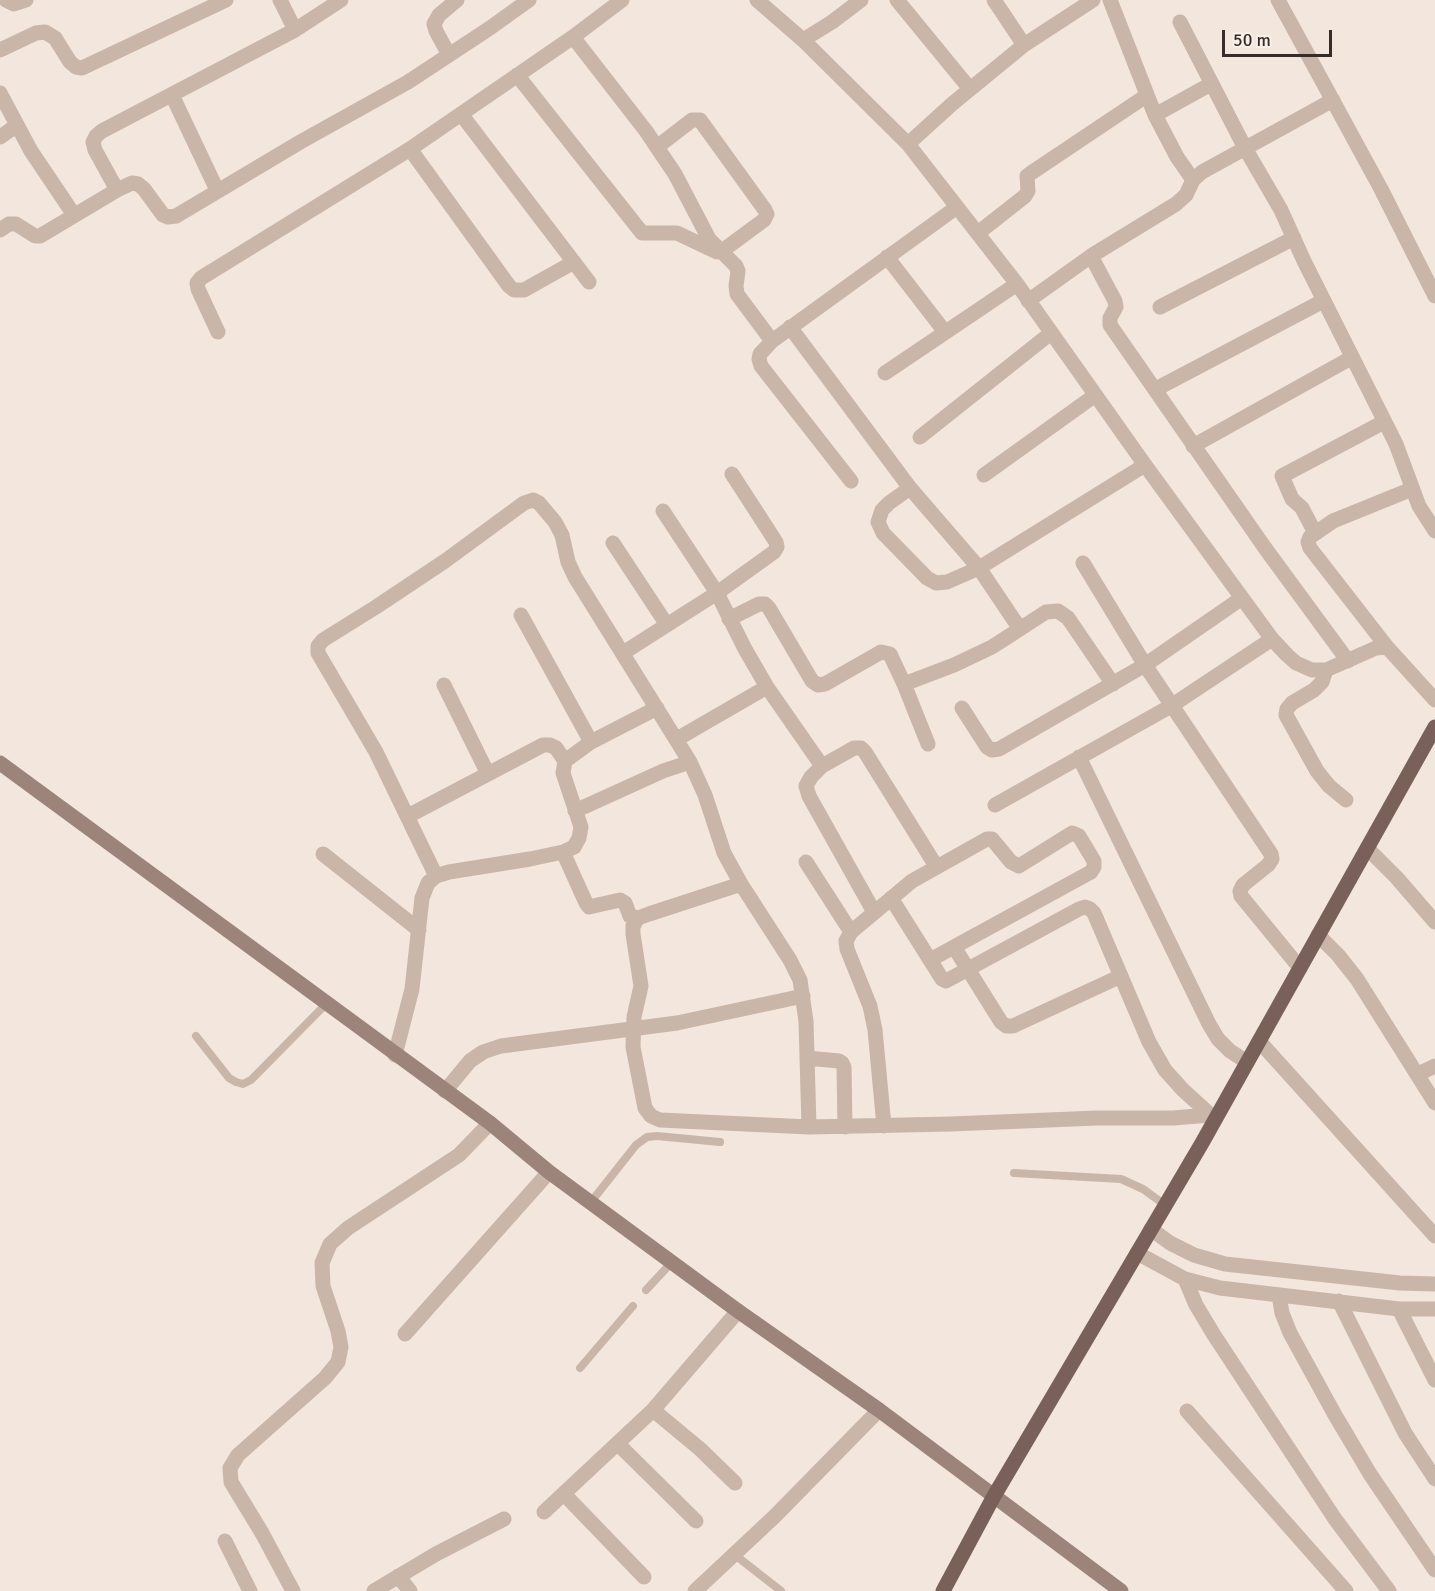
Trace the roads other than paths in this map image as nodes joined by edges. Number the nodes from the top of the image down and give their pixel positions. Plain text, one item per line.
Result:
1 (6, 0) edge
2 (26, 0) edge
3 (226, 0) edge
4 (280, 0) edge
5 (341, 0) edge
6 (457, 0) edge
7 (529, 0) edge
8 (622, 0) edge
9 (757, 0) edge
10 (861, 0) edge
11 (897, 0) edge
12 (994, 0) edge
13 (1093, 0) edge
14 (1110, 0) edge
15 (1278, 0) edge
16 (1072, 6) edge
17 (1180, 22) dead end
18 (295, 30) junction
19 (573, 37) junction
20 (804, 40) junction
21 (1024, 45) junction
22 (0, 50) edge
23 (449, 55) junction
24 (518, 75) junction
25 (1211, 84) junction
26 (970, 89) junction
27 (0, 93) edge
28 (172, 95) junction
29 (1146, 96) junction
30 (1333, 100) junction
31 (461, 114) junction
32 (1155, 115) junction
33 (16, 126) junction
34 (0, 137) edge
35 (908, 144) junction
36 (657, 147) junction
37 (410, 148) junction
38 (1245, 148) junction
39 (1193, 180) junction
40 (117, 190) junction
41 (217, 190) junction
42 (957, 207) junction
43 (74, 215) junction
44 (0, 230) edge
45 (978, 233) junction
46 (1294, 238) junction
47 (722, 251) junction
48 (1091, 256) junction
49 (887, 257) junction
50 (574, 262) junction
51 (589, 282) dead end
52 (1017, 285) junction
53 (1435, 296) edge
54 (1028, 301) junction
55 (1323, 301) junction
56 (1160, 307) dead end
57 (789, 327) junction
58 (218, 332) dead end
59 (945, 332) junction
60 (1051, 333) junction
61 (772, 341) junction
62 (1351, 358) junction
63 (885, 373) dead end
64 (1156, 389) junction
65 (1094, 396) junction
66 (1384, 422) junction
67 (920, 437) dead end
68 (1193, 446) junction
69 (1145, 465) junction
70 (732, 474) dead end
71 (984, 475) dead end
72 (851, 481) dead end
73 (910, 488) junction
74 (1412, 489) junction
75 (663, 511) dead end
76 (1435, 531) edge
77 (1315, 533) junction
78 (613, 543) dead end
79 (1083, 563) dead end
80 (979, 568) junction
81 (717, 593) junction
82 (1242, 598) junction
83 (522, 615) dead end
84 (729, 619) junction
85 (667, 625) junction
86 (1020, 629) junction
87 (1272, 639) junction
88 (1386, 647) junction
89 (623, 653) junction
90 (1348, 662) junction
91 (1145, 665) junction
92 (1326, 670) junction
93 (904, 684) junction
94 (1113, 684) junction
95 (444, 685) dead end
96 (767, 687) junction
97 (1435, 700) edge
98 (1171, 706) junction
99 (657, 708) junction
100 (962, 708) dead end
101 (1435, 727) edge
102 (677, 739) junction
103 (591, 742) junction
104 (928, 744) dead end
105 (1079, 757) junction
106 (565, 760) junction
107 (690, 762) junction
108 (0, 763) edge
109 (822, 766) junction
110 (488, 774) junction
111 (1346, 800) dead end
112 (995, 805) dead end
113 (575, 811) junction
114 (408, 816) junction
115 (1367, 848) junction
116 (563, 852) junction
117 (323, 854) dead end
118 (806, 862) dead end
119 (936, 866) junction
120 (436, 876) junction
121 (741, 884) junction
122 (891, 898) junction
123 (874, 912) junction
124 (638, 918) junction
125 (1435, 922) edge
126 (419, 930) junction
127 (851, 932) junction
128 (1318, 935) junction
129 (954, 948) junction
130 (930, 960) junction
131 (1300, 968) junction
132 (968, 971) junction
133 (1121, 976) junction
134 (803, 996) junction
135 (326, 1004) junction
136 (632, 1030) junction
137 (196, 1036) dead end
138 (1259, 1041) junction
139 (395, 1055) junction
140 (807, 1058) junction
141 (1247, 1062) junction
142 (1435, 1066) edge
143 (1418, 1074) junction
144 (445, 1091) junction
145 (1435, 1103) edge
146 (1212, 1117) junction
147 (490, 1123) junction
148 (884, 1126) junction
149 (809, 1127) junction
150 (844, 1127) junction
151 (720, 1142) dead end
152 (549, 1172) junction
153 (1014, 1173) dead end
154 (591, 1202) junction
155 (1165, 1205) junction
156 (1151, 1229) junction
157 (1435, 1236) edge
158 (1137, 1253) junction
159 (672, 1262) junction
160 (1185, 1279) junction
161 (1435, 1284) edge
162 (646, 1290) dead end
163 (1279, 1295) junction
164 (1339, 1301) junction
165 (633, 1306) dead end
166 (1399, 1309) junction
167 (1435, 1309) edge
168 (738, 1311) junction
169 (405, 1334) dead end
170 (580, 1368) dead end
171 (1435, 1380) edge
172 (653, 1410) junction
173 (879, 1410) junction
174 (1187, 1411) dead end
175 (618, 1444) junction
176 (1435, 1479) edge
177 (735, 1483) dead end
178 (564, 1494) junction
179 (994, 1496) junction
180 (544, 1512) dead end
181 (504, 1519) dead end
182 (696, 1521) dead end
183 (225, 1541) dead end
184 (735, 1555) junction
185 (1435, 1570) edge
186 (398, 1576) junction
187 (644, 1577) dead end
188 (250, 1591) edge
189 (293, 1591) edge
190 (374, 1591) edge
191 (411, 1591) edge
192 (695, 1591) edge
193 (781, 1591) edge
194 (943, 1591) edge
195 (1121, 1591) edge
196 (1346, 1591) edge
197 (1389, 1591) edge

1 - 2 street
3 - 22 street
4 - 18 street
5 - 18 street
6 - 23 street
7 - 23 street
8 - 19 street
9 - 20 street
10 - 20 street
11 - 26 street
12 - 21 street
13 - 16 street
14 - 29 street
15 - 30 street
16 - 21 street
17 - 25 street
18 - 28 street
19 - 24 street
19 - 36 street
20 - 35 street
21 - 26 street
23 - 41 street
24 - 31 street
24 - 47 street
25 - 32 street
25 - 38 street
26 - 35 street
27 - 33 street
28 - 40 street
28 - 41 street
29 - 32 street
29 - 45 street
30 - 38 street
30 - 53 street
31 - 37 street
31 - 50 street
32 - 39 street
33 - 34 street
33 - 43 street
35 - 42 street
36 - 47 street
36 - 47 street
37 - 50 street
37 - 58 street
38 - 39 street
38 - 46 street
39 - 48 street
40 - 41 street
40 - 43 street
42 - 45 street
42 - 49 street
43 - 44 street
45 - 52 street
46 - 55 street
46 - 56 street
47 - 61 street
48 - 54 street
48 - 64 street
49 - 57 street
49 - 59 street
50 - 51 street
52 - 54 street
52 - 59 street
54 - 60 street
55 - 62 street
55 - 64 street
57 - 61 street
57 - 73 street
59 - 63 street
60 - 65 street
60 - 67 street
61 - 72 street
62 - 66 street
62 - 68 street
64 - 68 street
65 - 69 street
65 - 71 street
66 - 74 street
66 - 77 street
68 - 90 street
69 - 80 street
69 - 82 street
70 - 81 street
73 - 80 street
73 - 80 street
74 - 76 street
74 - 77 street
75 - 81 street
77 - 88 street
78 - 85 street
79 - 91 street
80 - 86 street
81 - 84 street
81 - 85 street
82 - 87 street
82 - 91 street
83 - 103 street
84 - 93 street
84 - 96 street
85 - 89 street
86 - 93 street
86 - 94 street
87 - 92 street
87 - 98 street
88 - 90 street
88 - 97 street
89 - 99 street
89 - 114 street
90 - 92 street
91 - 94 street
91 - 98 street
92 - 111 street
93 - 104 street
94 - 100 street
95 - 110 street
96 - 102 street
96 - 109 street
98 - 105 street
98 - 131 street
99 - 102 street
99 - 103 street
101 - 115 main road
102 - 107 street
103 - 106 street
105 - 112 street
105 - 141 street
106 - 110 street
106 - 113 street
107 - 113 street
107 - 121 street
108 - 135 street
109 - 119 street
109 - 123 street
110 - 114 street
113 - 116 street
114 - 120 street
115 - 125 street
115 - 128 main road
116 - 120 street
116 - 124 street
117 - 126 street
118 - 127 street
119 - 122 street
119 - 129 street
120 - 126 street
121 - 124 street
121 - 134 street
122 - 123 street
122 - 130 street
123 - 127 street
124 - 136 street
126 - 139 street
127 - 148 street
128 - 131 main road
128 - 143 street
129 - 130 street
129 - 132 street
130 - 132 street
131 - 138 main road
132 - 133 street
132 - 133 street
133 - 146 street
134 - 136 street
134 - 140 street
135 - 137 lane
135 - 139 street
136 - 144 street
136 - 149 street
138 - 141 main road
138 - 157 street
139 - 144 street
140 - 149 street
140 - 150 street
141 - 146 main road
142 - 143 street
143 - 145 street
144 - 147 street
146 - 148 street
146 - 155 main road
147 - 152 street
147 - 189 street
148 - 150 street
149 - 150 street
151 - 154 lane
152 - 154 street
152 - 169 street
153 - 155 lane
154 - 159 street
155 - 156 main road
156 - 158 main road
156 - 161 street
158 - 160 street
158 - 179 main road
159 - 162 lane
159 - 168 street
160 - 163 street
160 - 197 street
163 - 164 street
163 - 185 street
164 - 166 street
164 - 176 street
165 - 170 lane
166 - 167 street
166 - 171 street
168 - 172 street
168 - 173 street
172 - 175 street
172 - 177 street
173 - 179 street
173 - 184 street
174 - 196 street
175 - 178 street
175 - 182 street
178 - 180 street
178 - 187 street
179 - 194 main road
179 - 195 street
181 - 186 street
183 - 188 street
184 - 192 street
184 - 193 lane
186 - 190 street
186 - 191 street

